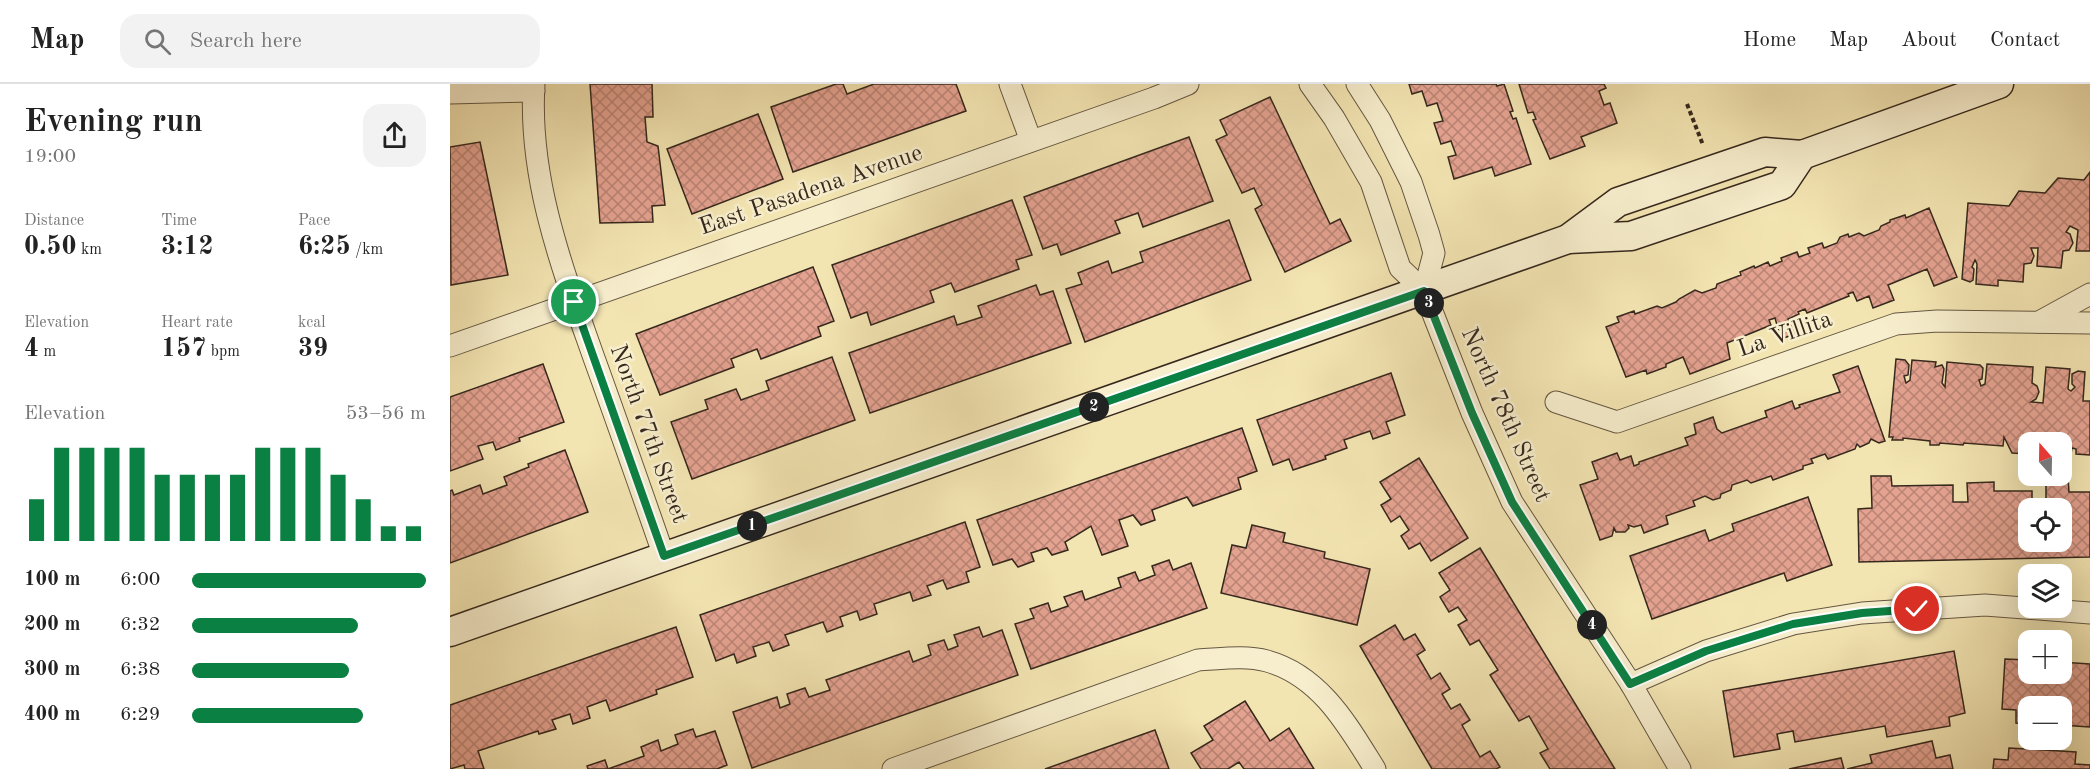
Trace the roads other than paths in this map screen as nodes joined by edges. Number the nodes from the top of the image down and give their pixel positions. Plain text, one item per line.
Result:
1 (1010, 84) edge
2 (1188, 84) edge
3 (1310, 84) edge
4 (1358, 84) edge
5 (1999, 84) edge
6 (534, 87) edge
7 (450, 93) edge
8 (1031, 141) junction
9 (1424, 291) junction
10 (2090, 294) edge
11 (574, 302) junction
12 (2039, 322) junction
13 (2090, 323) edge
14 (450, 346) edge
15 (1556, 402) dead end
16 (664, 556) junction
17 (2090, 613) edge
18 (450, 632) edge
19 (1630, 684) junction
20 (893, 769) edge
21 (1375, 769) edge
22 (1680, 769) edge

1 - 8 street
2 - 8 street, East Pasadena Avenue
3 - 9 street, North 78th Street
4 - 9 street
5 - 9 main road
6 - 7 street
6 - 11 street, North 77th Street
8 - 11 street, East Pasadena Avenue
9 - 16 main road
9 - 19 street, North 78th Street
10 - 12 street, La Villita
11 - 14 street, East Pasadena Avenue
11 - 16 street, North 77th Street
12 - 13 street, La Villita
12 - 15 street, La Villita
16 - 18 main road
17 - 19 street
19 - 22 street, North 78th Street
20 - 21 street

